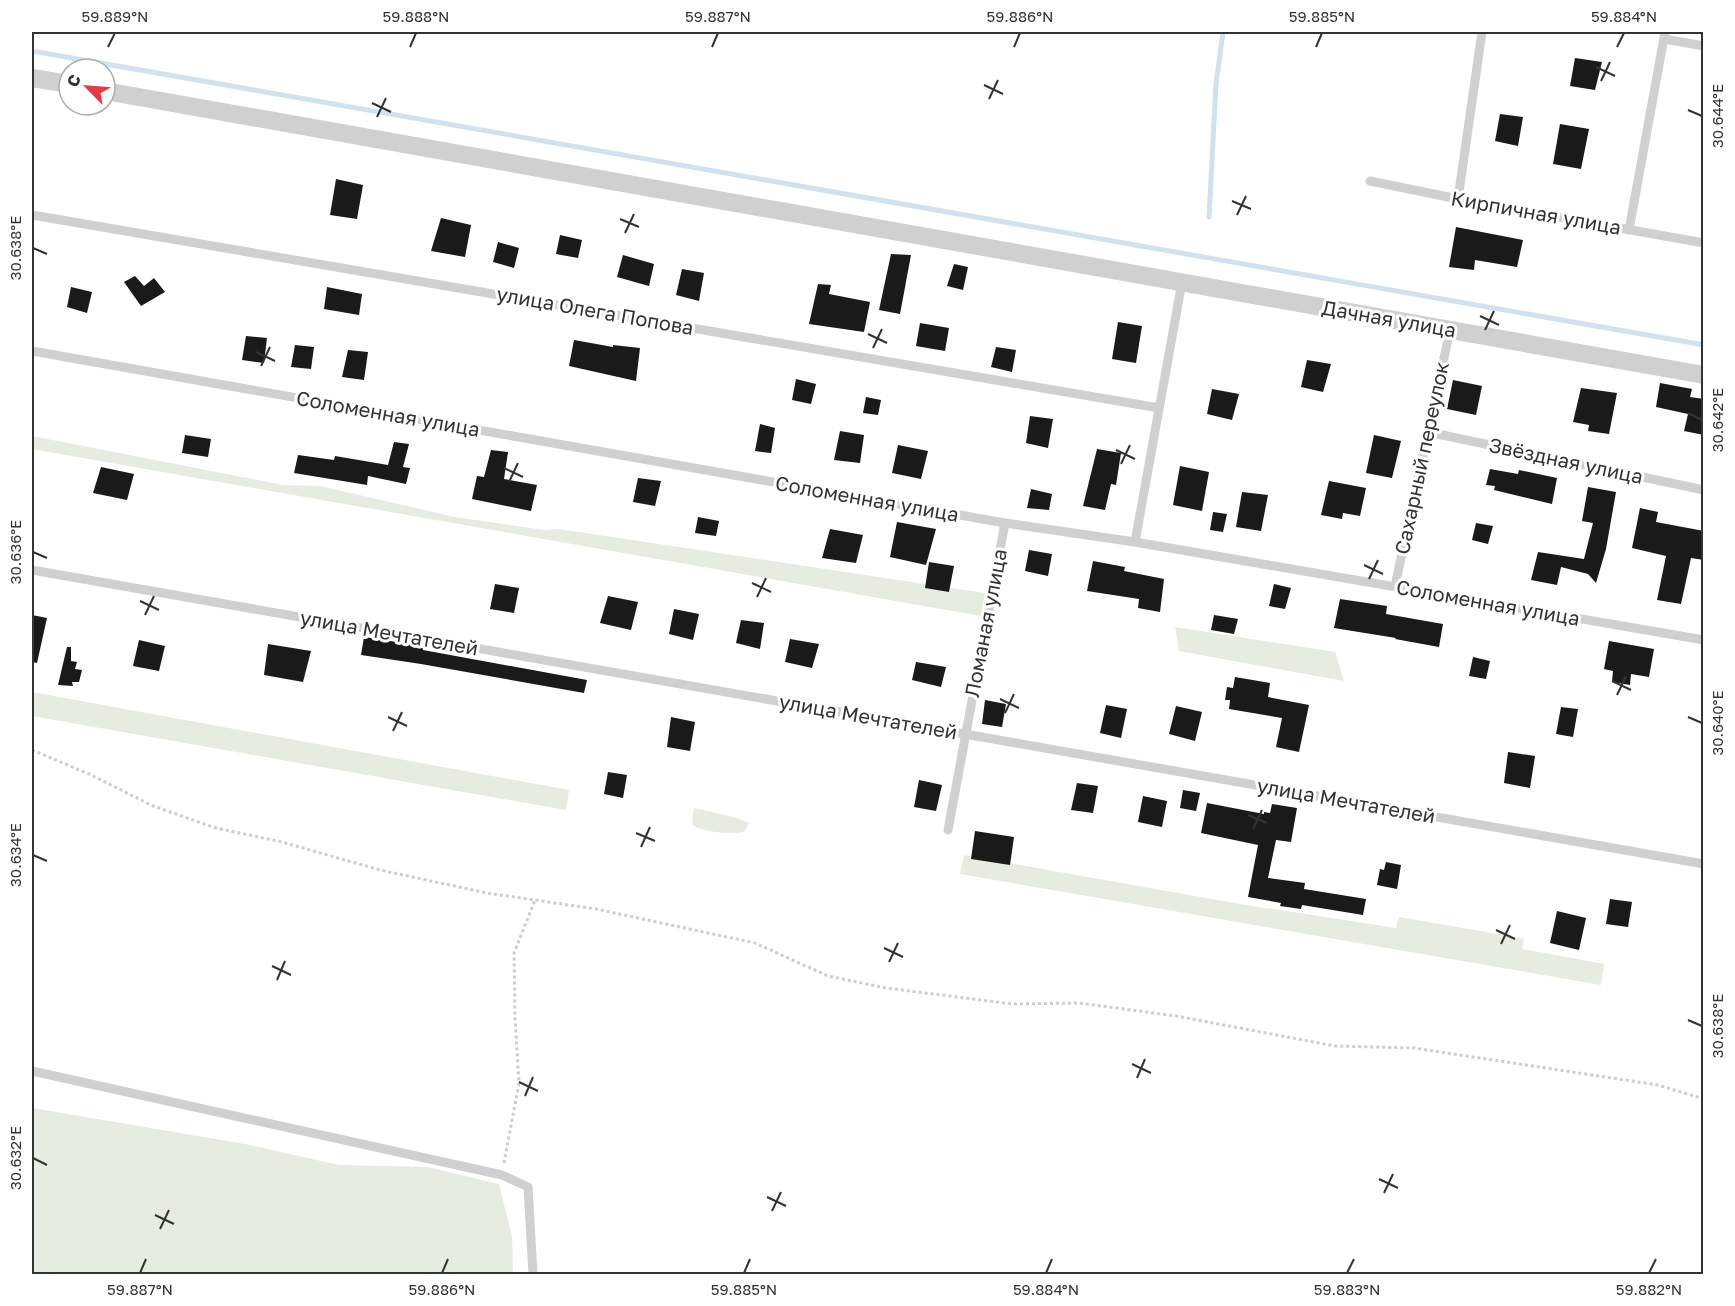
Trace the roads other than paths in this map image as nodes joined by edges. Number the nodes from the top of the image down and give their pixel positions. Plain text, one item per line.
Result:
1 (1482, 32) edge
2 (1665, 35) edge
3 (1704, 46) edge
4 (32, 78) edge
5 (57, 82) edge
6 (117, 93) edge
7 (1370, 181) dead end
8 (1458, 199) junction
9 (32, 214) edge
10 (1629, 230) junction
11 (1704, 243) edge
12 (1182, 282) junction
13 (1450, 330) junction
14 (32, 351) edge
15 (1704, 375) edge
16 (1159, 408) junction
17 (1428, 432) junction
18 (1704, 490) edge
19 (1005, 523) junction
20 (1135, 542) junction
21 (32, 570) edge
22 (1395, 586) junction
23 (1704, 640) edge
24 (965, 734) junction
25 (948, 830) dead end
26 (1704, 864) edge
27 (32, 1071) edge
28 (533, 1275) edge

1 - 8 lane
2 - 3 lane
2 - 10 lane
4 - 5 street
6 - 12 street, Дачная улица
7 - 8 lane, Кирпичная улица
8 - 10 lane, Кирпичная улица
9 - 16 lane, улица Олега Попова
10 - 11 lane, Кирпичная улица
12 - 13 street, Дачная улица
12 - 16 lane
13 - 15 street, Дачная улица
13 - 17 lane, Сахарный переулок
14 - 19 lane, Соломенная улица
16 - 20 lane
17 - 18 lane, Звёздная улица
17 - 22 lane, Сахарный переулок
19 - 20 lane, Соломенная улица
19 - 24 lane, Ломаная улица
20 - 22 lane, Соломенная улица
21 - 24 lane, улица Мечтателей
22 - 23 lane, Соломенная улица
24 - 25 lane, Ломаная улица
24 - 26 lane, улица Мечтателей
27 - 28 lane

